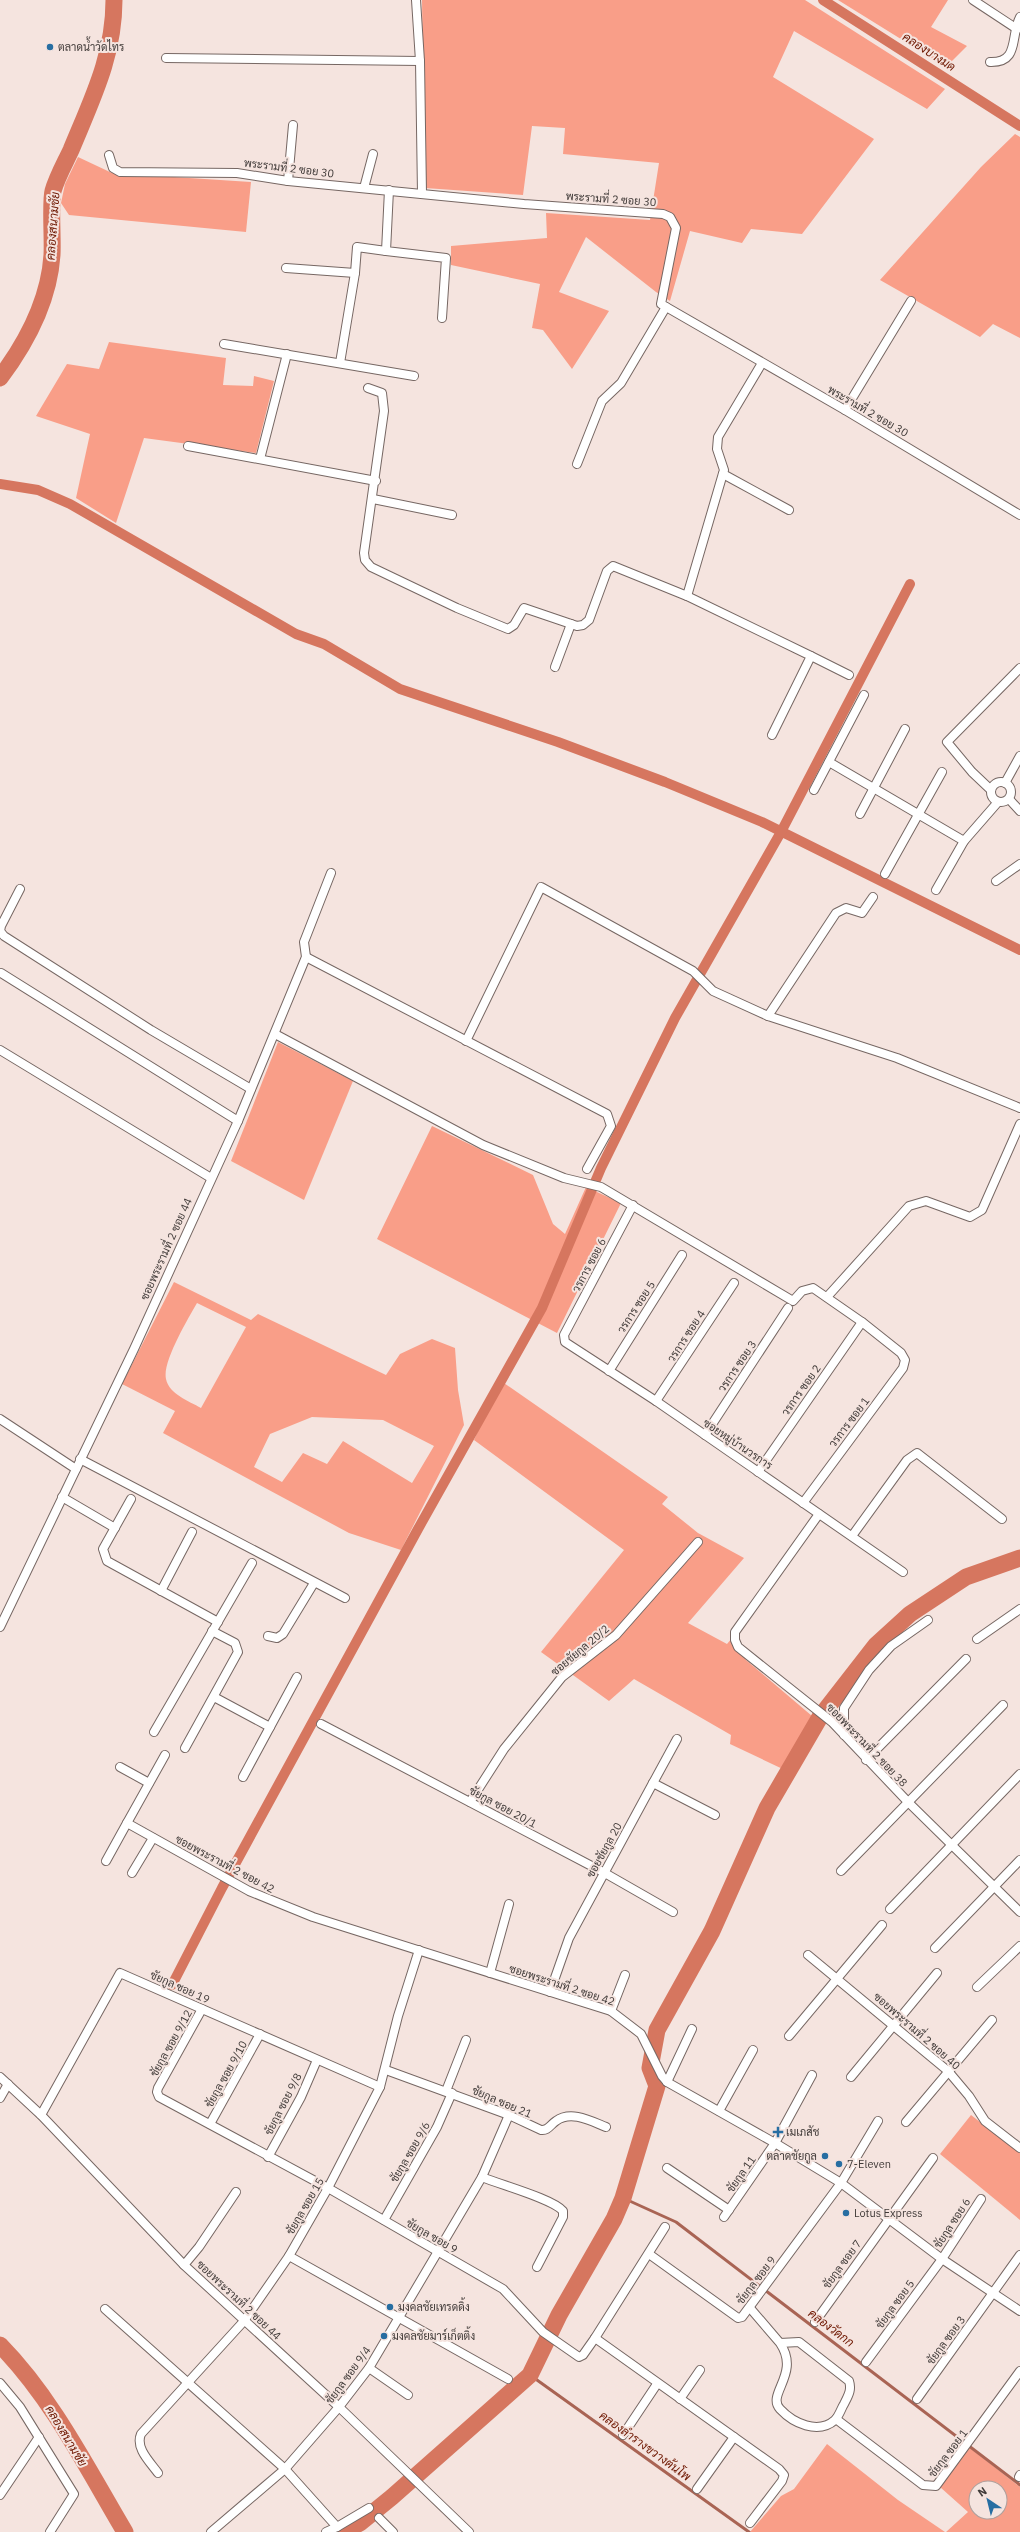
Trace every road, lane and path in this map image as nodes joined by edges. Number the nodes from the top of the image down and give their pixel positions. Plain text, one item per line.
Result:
1 (416, 0) edge
2 (973, 0) edge
3 (1020, 17) edge
4 (1017, 29) junction
5 (166, 58) dead end
6 (420, 61) junction
7 (990, 62) dead end
8 (293, 125) dead end
9 (373, 154) dead end
10 (109, 155) dead end
11 (288, 180) junction
12 (364, 188) junction
13 (389, 190) junction
14 (422, 194) junction
15 (386, 251) junction
16 (286, 268) dead end
17 (355, 273) junction
18 (911, 301) dead end
19 (666, 307) junction
20 (442, 318) dead end
21 (224, 344) dead end
22 (287, 354) junction
23 (340, 363) junction
24 (762, 363) junction
25 (414, 376) dead end
26 (368, 388) dead end
27 (845, 410) junction
28 (188, 446) dead end
29 (260, 459) junction
30 (577, 464) dead end
31 (723, 474) junction
32 (376, 481) junction
33 (373, 499) junction
34 (789, 510) dead end
35 (452, 515) dead end
36 (1020, 515) edge
37 (687, 596) junction
38 (571, 624) junction
39 (811, 656) junction
40 (555, 667) dead end
41 (1020, 668) edge
42 (849, 676) dead end
43 (864, 695) dead end
44 (905, 729) dead end
45 (772, 735) dead end
46 (1020, 756) edge
47 (829, 762) junction
48 (942, 772) dead end
49 (1005, 783) junction
50 (872, 787) junction
51 (814, 790) dead end
52 (991, 790) junction
53 (1009, 799) junction
54 (998, 802) junction
55 (1020, 811) edge
56 (919, 813) junction
57 (860, 814) dead end
58 (964, 841) junction
59 (1020, 864) edge
60 (331, 873) dead end
61 (885, 874) dead end
62 (996, 881) dead end
63 (20, 889) dead end
64 (936, 890) dead end
65 (873, 897) dead end
66 (306, 957) junction
67 (0, 973) edge
68 (768, 1016) junction
69 (275, 1034) junction
70 (466, 1042) junction
71 (0, 1050) edge
72 (251, 1089) junction
73 (1020, 1108) edge
74 (238, 1121) junction
75 (1020, 1124) edge
76 (587, 1169) dead end
77 (211, 1178) junction
78 (633, 1206) junction
79 (682, 1255) dead end
80 (734, 1283) dead end
81 (827, 1297) junction
82 (788, 1308) dead end
83 (862, 1322) junction
84 (564, 1335) joint
85 (609, 1371) junction
86 (656, 1401) junction
87 (0, 1419) edge
88 (704, 1435) junction
89 (80, 1459) junction
90 (76, 1468) junction
91 (758, 1472) junction
92 (62, 1497) junction
93 (131, 1500) dead end
94 (803, 1502) junction
95 (819, 1514) junction
96 (1002, 1519) dead end
97 (115, 1528) junction
98 (192, 1532) dead end
99 (852, 1536) junction
100 (698, 1542) dead end
101 (252, 1563) dead end
102 (903, 1572) dead end
103 (314, 1583) junction
104 (161, 1591) junction
105 (345, 1598) dead end
106 (1020, 1609) edge
107 (928, 1620) dead end
108 (218, 1622) junction
109 (0, 1627) edge
110 (212, 1631) junction
111 (268, 1636) dead end
112 (977, 1639) dead end
113 (966, 1659) dead end
114 (297, 1677) dead end
115 (214, 1697) junction
116 (1004, 1705) dead end
117 (321, 1724) dead end
118 (270, 1727) junction
119 (154, 1732) dead end
120 (844, 1735) junction
121 (677, 1739) dead end
122 (185, 1748) dead end
123 (166, 1754) dead end
124 (866, 1760) junction
125 (120, 1767) dead end
126 (1020, 1774) edge
127 (243, 1777) dead end
128 (149, 1783) junction
129 (653, 1783) junction
130 (470, 1802) junction
131 (908, 1802) junction
132 (715, 1815) dead end
133 (127, 1823) junction
134 (153, 1838) junction
135 (953, 1846) junction
136 (1020, 1860) edge
137 (106, 1861) dead end
138 (841, 1871) dead end
139 (603, 1872) junction
140 (132, 1873) dead end
141 (995, 1887) junction
142 (509, 1904) dead end
143 (890, 1909) dead end
144 (673, 1912) dead end
145 (1020, 1912) edge
146 (882, 1925) dead end
147 (1020, 1946) edge
148 (935, 1948) dead end
149 (419, 1950) junction
150 (808, 1955) dead end
151 (490, 1973) junction
152 (937, 1973) dead end
153 (625, 1975) dead end
154 (838, 1977) junction
155 (977, 1987) dead end
156 (550, 1992) junction
157 (202, 2009) junction
158 (611, 2011) junction
159 (992, 2020) dead end
160 (893, 2026) junction
161 (692, 2029) dead end
162 (260, 2034) junction
163 (789, 2036) dead end
164 (466, 2040) dead end
165 (753, 2050) dead end
166 (317, 2060) junction
167 (386, 2070) junction
168 (948, 2071) junction
169 (812, 2075) dead end
170 (0, 2077) edge
171 (851, 2077) dead end
172 (667, 2082) junction
173 (8, 2084) junction
174 (380, 2087) junction
175 (158, 2088) joint
176 (449, 2092) junction
177 (0, 2098) edge
178 (719, 2111) junction
179 (41, 2115) junction
180 (509, 2115) junction
181 (878, 2121) dead end
182 (906, 2122) dead end
183 (210, 2124) junction
184 (606, 2127) dead end
185 (776, 2143) junction
186 (1020, 2148) edge
187 (268, 2157) junction
188 (933, 2158) dead end
189 (667, 2168) dead end
190 (482, 2177) junction
191 (840, 2183) junction
192 (328, 2188) junction
193 (236, 2192) dead end
194 (980, 2199) dead end
195 (729, 2210) junction
196 (724, 2217) dead end
197 (384, 2220) junction
198 (888, 2220) junction
199 (665, 2227) dead end
200 (437, 2251) junction
201 (649, 2254) junction
202 (1020, 2255) edge
203 (289, 2256) junction
204 (942, 2259) junction
205 (184, 2265) junction
206 (537, 2267) dead end
207 (993, 2294) junction
208 (750, 2308) junction
209 (105, 2309) dead end
210 (1020, 2311) edge
211 (399, 2318) junction
212 (244, 2321) junction
213 (815, 2322) dead end
214 (595, 2338) junction
215 (780, 2343) junction
216 (866, 2362) dead end
217 (369, 2368) junction
218 (700, 2370) dead end
219 (1020, 2371) edge
220 (508, 2379) dead end
221 (0, 2382) edge
222 (188, 2383) junction
223 (657, 2384) junction
224 (408, 2395) dead end
225 (680, 2399) junction
226 (917, 2399) dead end
227 (339, 2407) junction
228 (836, 2419) junction
229 (624, 2435) dead end
230 (734, 2437) junction
231 (39, 2438) junction
232 (285, 2469) junction
233 (158, 2473) dead end
234 (697, 2489) dead end
235 (0, 2496) edge
236 (369, 2508) dead end
237 (379, 2518) dead end
238 (750, 2523) dead end
239 (336, 2527) junction
240 (50, 2532) edge
241 (211, 2532) edge
242 (326, 2532) edge
243 (393, 2532) edge
244 (469, 2532) edge

1 - 6 street
2 - 4 street
3 - 4 street
4 - 7 street
5 - 6 street
6 - 14 street
8 - 11 street
9 - 12 street
10 - 11 street, พระรามที่ 2 ซอย 30
11 - 12 street, พระรามที่ 2 ซอย 30
12 - 13 street, พระรามที่ 2 ซอย 30
13 - 14 street, พระรามที่ 2 ซอย 30
13 - 15 street
14 - 19 street, พระรามที่ 2 ซอย 30
15 - 17 street
15 - 20 street
16 - 17 street
17 - 23 street
18 - 27 street
19 - 24 street, พระรามที่ 2 ซอย 30
19 - 30 street
21 - 22 street
22 - 23 street
22 - 29 street
23 - 25 street
24 - 27 street, พระรามที่ 2 ซอย 30
24 - 31 street
26 - 32 street
27 - 36 street, พระรามที่ 2 ซอย 30
28 - 29 street
29 - 32 street
31 - 34 street
31 - 37 street
32 - 33 street
33 - 35 street
33 - 38 street
37 - 38 street
37 - 39 street
38 - 40 street
39 - 42 street
39 - 45 street
41 - 52 street
43 - 47 street
44 - 50 street
46 - 49 street
47 - 50 street
47 - 51 street
48 - 56 street
49 - 52 street
49 - 53 street
50 - 56 street
50 - 57 street
52 - 54 street
53 - 54 street
53 - 55 street
54 - 58 street
56 - 58 street
56 - 61 street
58 - 64 street
59 - 62 street
60 - 66 street, ซอยพระรามที่ 2 ซอย 44
63 - 72 street
65 - 68 street
66 - 69 street, ซอยพระรามที่ 2 ซอย 44
66 - 70 street
67 - 74 street
68 - 70 street
68 - 73 street
69 - 72 street, ซอยพระรามที่ 2 ซอย 44
69 - 78 street
70 - 76 street
71 - 77 street
72 - 74 street, ซอยพระรามที่ 2 ซอย 44
74 - 77 street, ซอยพระรามที่ 2 ซอย 44
75 - 81 street
77 - 89 street, ซอยพระรามที่ 2 ซอย 44
78 - 81 street
78 - 84 street, วรการ ซอย 6
79 - 85 street, วรการ ซอย 5
80 - 86 street, วรการ ซอย 4
81 - 83 street
82 - 88 street, วรการ ซอย 3
83 - 91 street, วรการ ซอย 2
83 - 94 street, วรการ ซอย 1
84 - 85 street, ซอยหมู่บ้านวรการ
85 - 86 street, ซอยหมู่บ้านวรการ
86 - 88 street, ซอยหมู่บ้านวรการ
87 - 90 street
88 - 91 street, ซอยหมู่บ้านวรการ
89 - 90 street, ซอยพระรามที่ 2 ซอย 44
89 - 103 street
90 - 92 street, ซอยพระรามที่ 2 ซอย 44
91 - 94 street, ซอยหมู่บ้านวรการ
92 - 97 street
92 - 109 street, ซอยพระรามที่ 2 ซอย 44
93 - 97 street
94 - 95 street, ซอยหมู่บ้านวรการ
95 - 99 street, ซอยหมู่บ้านวรการ
95 - 120 street, ซอยพระรามที่ 2 ซอย 38
96 - 99 street
97 - 104 street
98 - 104 street
99 - 102 street, ซอยหมู่บ้านวรการ
100 - 130 street, ซอยชัยกูล 20/2
101 - 108 street
103 - 105 street
103 - 111 street
104 - 108 street
106 - 112 street
107 - 120 street
108 - 110 street
110 - 115 street
110 - 119 street
113 - 124 street
114 - 118 street
115 - 118 street
115 - 122 street
116 - 131 street
117 - 130 street, ชัยกูล ซอย 20/1
118 - 127 street
120 - 124 street, ซอยพระรามที่ 2 ซอย 38
121 - 129 street, ซอยชัยกูล 20
123 - 128 street
124 - 131 street, ซอยพระรามที่ 2 ซอย 38
125 - 128 street
126 - 135 street
128 - 133 street
129 - 132 street
129 - 139 street, ซอยชัยกูล 20
130 - 139 street, ชัยกูล ซอย 20/1
131 - 135 street, ซอยพระรามที่ 2 ซอย 38
131 - 138 street
133 - 134 street, ซอยพระรามที่ 2 ซอย 42
133 - 137 street
134 - 140 street
134 - 149 street, ซอยพระรามที่ 2 ซอย 42
135 - 141 street, ซอยพระรามที่ 2 ซอย 38
135 - 143 street
136 - 141 street
139 - 144 street, ชัยกูล ซอย 20/1
139 - 156 street, ซอยชัยกูล 20
141 - 145 street, ซอยพระรามที่ 2 ซอย 38
141 - 148 street
142 - 151 street
146 - 154 street
147 - 155 street
149 - 151 street, ซอยพระรามที่ 2 ซอย 42
149 - 167 street, ชัยกูล ซอย 15
150 - 154 street, ซอยพระรามที่ 2 ซอย 40
151 - 156 street, ซอยพระรามที่ 2 ซอย 42
152 - 160 street
153 - 158 street
154 - 160 street, ซอยพระรามที่ 2 ซอย 40
154 - 163 street
156 - 158 street, ซอยพระรามที่ 2 ซอย 42
157 - 162 street, ชัยกูล ซอย 19
157 - 175 street, ชัยกูล ซอย 9/12
157 - 179 street, ชัยกูล ซอย 19
158 - 172 street, ซอยพระรามที่ 2 ซอย 42
159 - 168 street
160 - 168 street, ซอยพระรามที่ 2 ซอย 40
160 - 171 street
161 - 172 street
162 - 166 street, ชัยกูล ซอย 19
162 - 183 street, ชัยกูล ซอย 9/10
164 - 176 street, ชัยกูล ซอย 9/6
165 - 178 street
166 - 174 street, ชัยกูล ซอย 19
166 - 187 street, ชัยกูล ซอย 9/8
167 - 174 street, ชัยกูล ซอย 15
167 - 176 street, ชัยกูล ซอย 21
168 - 182 street
168 - 186 street, ซอยพระรามที่ 2 ซอย 40
169 - 185 street, ชัยกูล 11
170 - 173 street, ซอยพระรามที่ 2 ซอย 44
172 - 178 street, ซอยพระรามที่ 2 ซอย 42
173 - 177 street
173 - 179 street, ซอยพระรามที่ 2 ซอย 44
174 - 192 street, ชัยกูล ซอย 15
175 - 183 street, ชัยกูล ซอย 9
176 - 180 street, ชัยกูล ซอย 21
176 - 197 street, ชัยกูล ซอย 9/6
178 - 185 street, ซอยพระรามที่ 2 ซอย 42
179 - 205 street, ซอยพระรามที่ 2 ซอย 44
180 - 184 street, ชัยกูล ซอย 21
180 - 190 street, ชัยกูล ซอย 9/4
181 - 191 street, ชัยกูล ซอย 9
183 - 187 street, ชัยกูล ซอย 9
185 - 191 street, ซอยพระรามที่ 2 ซอย 42
185 - 195 street, ชัยกูล 11
187 - 192 street, ชัยกูล ซอย 9
188 - 198 street, ชัยกูล ซอย 7
189 - 195 street
190 - 200 street, ชัยกูล ซอย 9/4
190 - 206 street
191 - 198 street, ซอยพระรามที่ 2 ซอย 42
191 - 208 street, ชัยกูล ซอย 9
192 - 197 street, ชัยกูล ซอย 9
192 - 203 street, ชัยกูล ซอย 15
193 - 205 street
194 - 204 street, ชัยกูล ซอย 6
195 - 196 street, ชัยกูล 11
197 - 200 street, ชัยกูล ซอย 9
198 - 204 street, ซอยพระรามที่ 2 ซอย 42
198 - 213 street, ชัยกูล ซอย 7
199 - 201 street, ชัยกูล ซอย 9
200 - 211 street, ชัยกูล ซอย 9/4
200 - 214 street, ชัยกูล ซอย 9
201 - 208 street, ชัยกูล ซอย 9
201 - 214 street, ชัยกูล ซอย 9
202 - 207 street, ชัยกูล ซอย 3
203 - 211 street
203 - 212 street, ชัยกูล ซอย 15
204 - 207 street, ซอยพระรามที่ 2 ซอย 42
204 - 216 street, ชัยกูล ซอย 5
205 - 212 street, ซอยพระรามที่ 2 ซอย 44
207 - 210 street, ซอยพระรามที่ 2 ซอย 42
207 - 226 street, ชัยกูล ซอย 3
208 - 215 street
209 - 222 street
211 - 217 street, ชัยกูล ซอย 9/4
211 - 220 street
212 - 222 street, ชัยกูล ซอย 15
212 - 227 street, ซอยพระรามที่ 2 ซอย 44
214 - 223 street
215 - 228 street
215 - 228 street
217 - 224 street
217 - 227 street, ชัยกูล ซอย 9/4
218 - 225 street
219 - 228 street, ชัยกูล ซอย 1
221 - 231 street
222 - 232 street
222 - 233 street, ชัยกูล ซอย 15
223 - 225 street
223 - 229 street
225 - 230 street
227 - 232 street, ชัยกูล ซอย 9/4
227 - 244 street, ซอยพระรามที่ 2 ซอย 44
230 - 234 street
230 - 238 street
231 - 235 street
231 - 240 street
232 - 239 street
232 - 241 street, ชัยกูล ซอย 9/4
236 - 239 street
237 - 243 street
239 - 242 street

